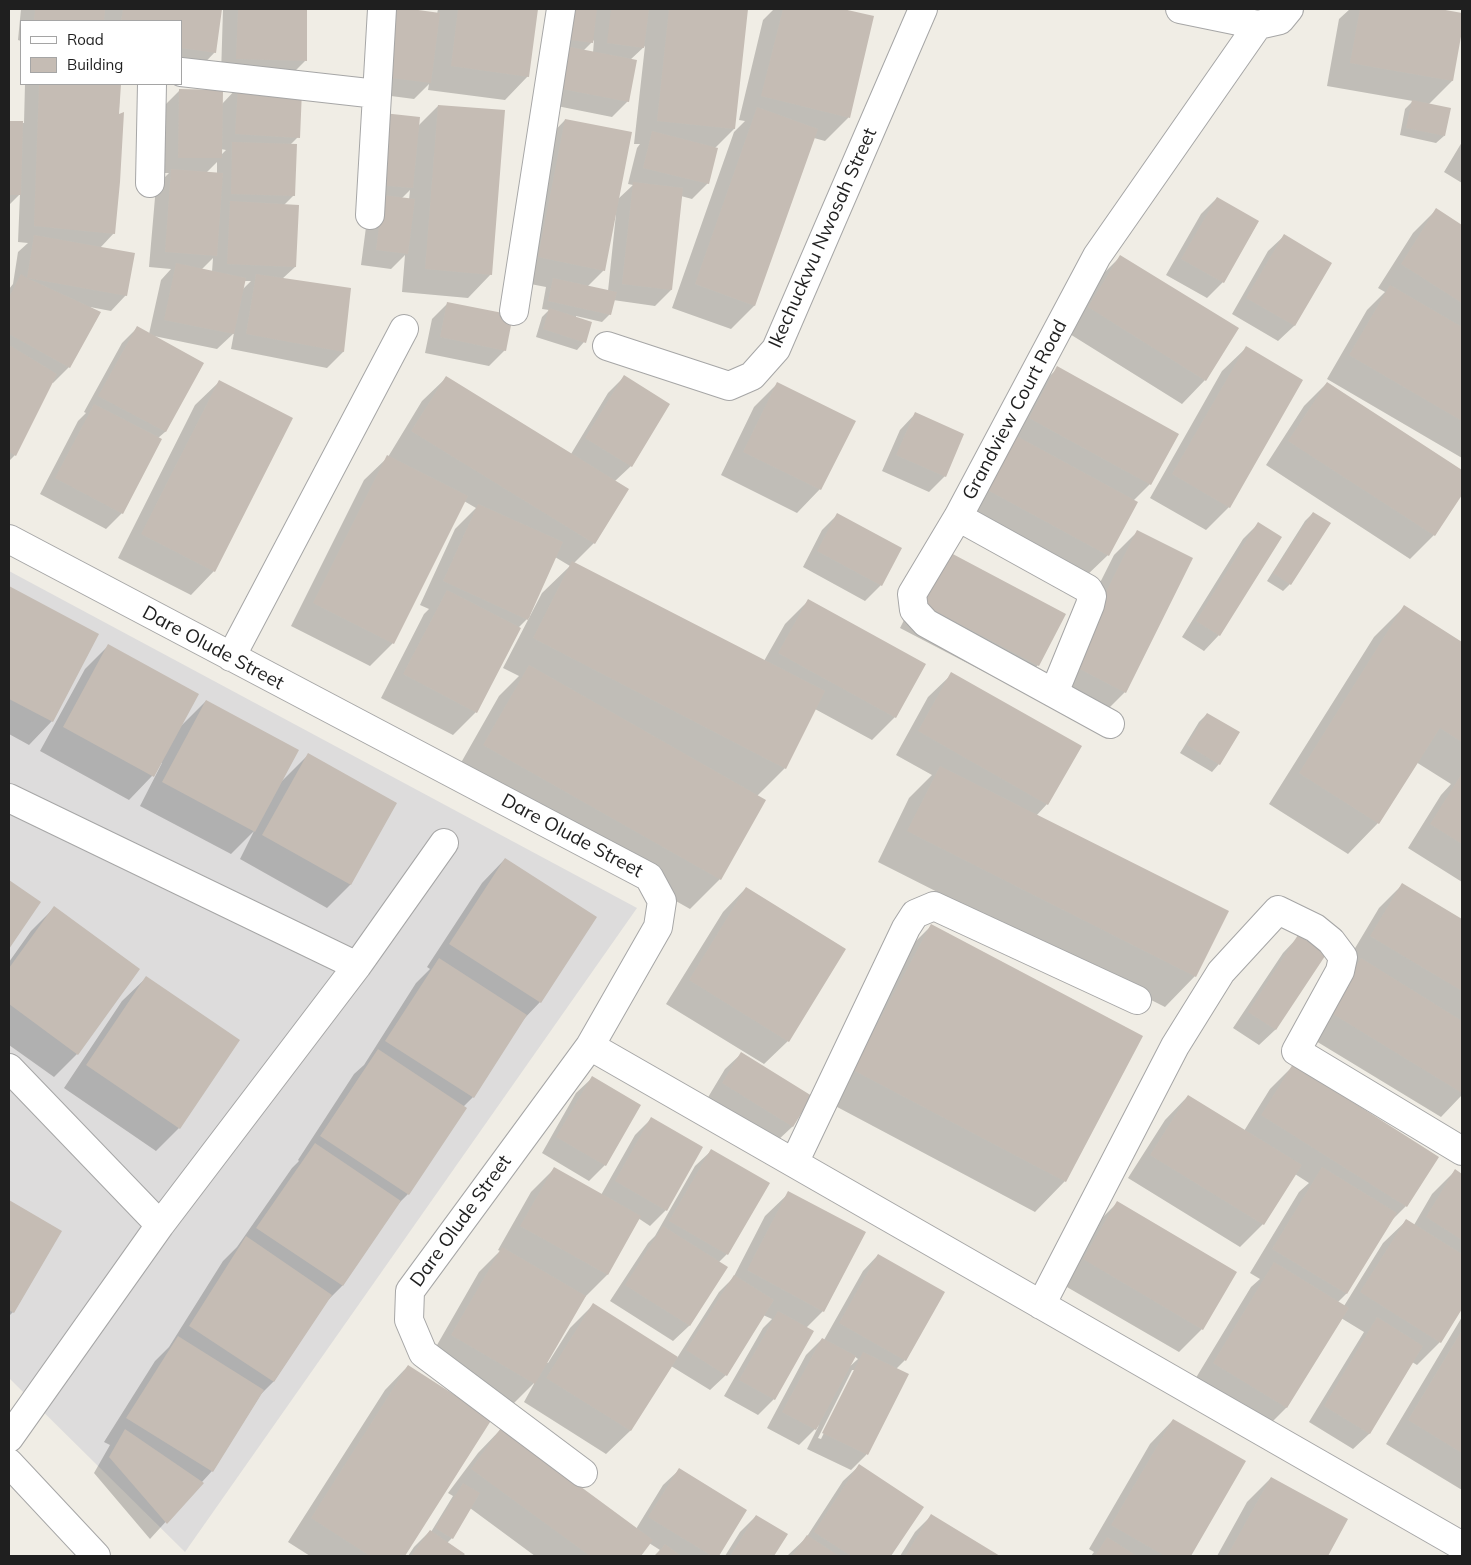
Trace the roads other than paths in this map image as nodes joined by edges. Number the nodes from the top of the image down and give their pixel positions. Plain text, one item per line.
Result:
1 (382, 9) edge
2 (561, 9) edge
3 (923, 9) edge
4 (1180, 9) edge
5 (1289, 9) edge
6 (1258, 25) junction
7 (182, 72) edge
8 (152, 85) edge
9 (377, 94) junction
10 (150, 183) dead end
11 (370, 215) dead end
12 (514, 311) dead end
13 (404, 329) dead end
14 (607, 346) dead end
15 (958, 517) junction
16 (9, 539) edge
17 (231, 657) junction
18 (1054, 693) junction
19 (1110, 724) dead end
20 (9, 798) edge
21 (444, 844) dead end
22 (356, 966) junction
23 (1137, 1000) dead end
24 (590, 1046) junction
25 (9, 1068) edge
26 (1462, 1151) edge
27 (794, 1163) junction
28 (160, 1225) junction
29 (1041, 1305) junction
30 (9, 1438) edge
31 (9, 1462) edge
32 (583, 1473) dead end
33 (1462, 1546) edge
34 (96, 1556) edge

1 - 9 street
2 - 12 street
3 - 14 street, Ikechuckwu Nwosah Street
4 - 6 street
5 - 6 street
6 - 15 street, Grandview Court Road
7 - 9 street
8 - 10 street
9 - 11 street
13 - 17 street
15 - 18 street
15 - 18 street, Grandview Court Road
16 - 17 street, Dare Olude Street
17 - 24 street, Dare Olude Street
18 - 19 street, Grandview Court Road
20 - 22 street
21 - 22 street
22 - 28 street
23 - 27 street
24 - 27 street
24 - 32 street, Dare Olude Street
25 - 28 street
26 - 29 street
27 - 29 street
28 - 30 street
29 - 33 street
31 - 34 street

